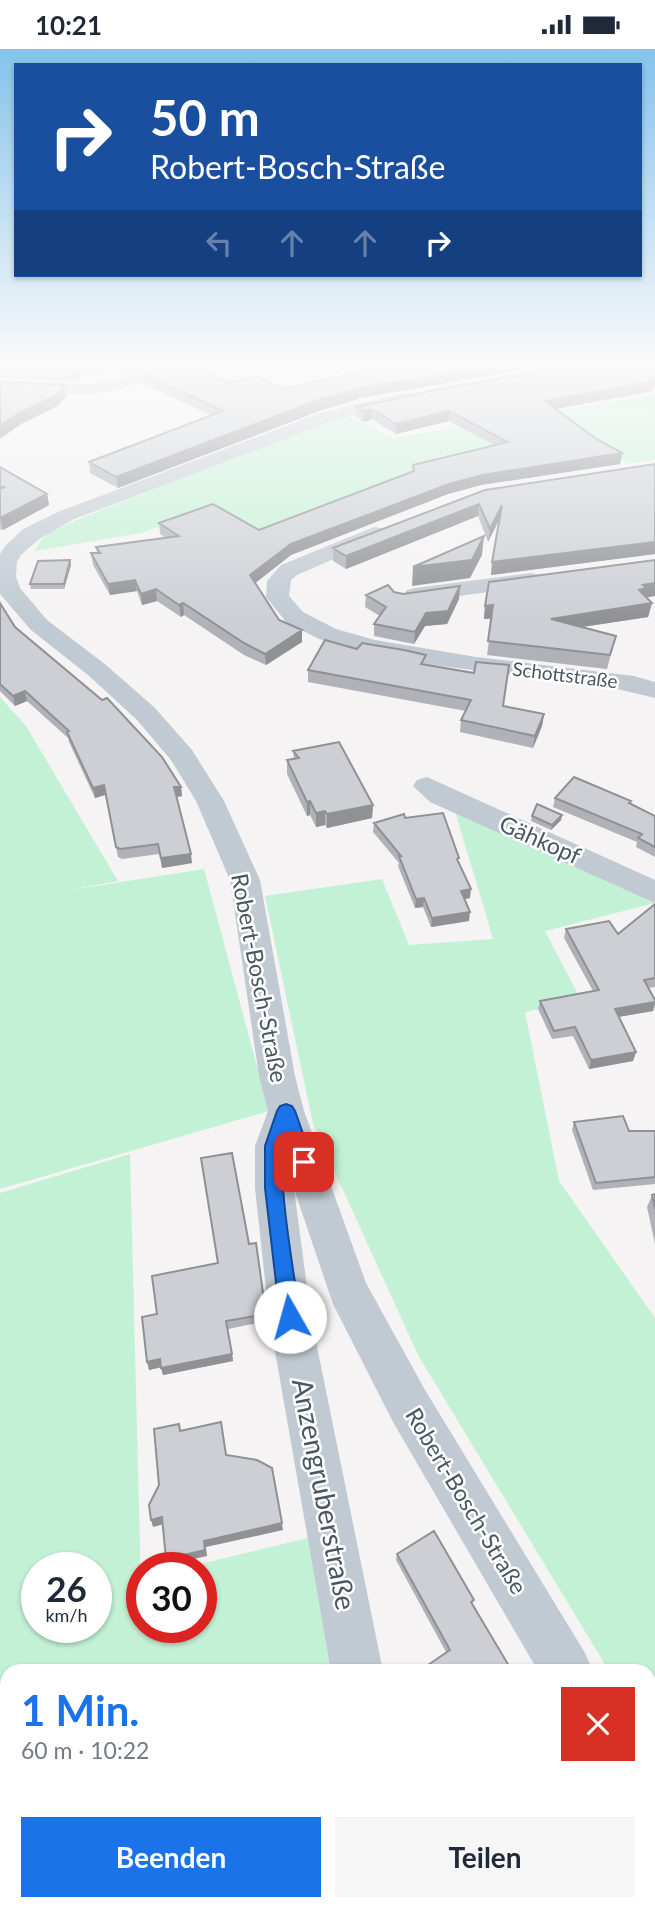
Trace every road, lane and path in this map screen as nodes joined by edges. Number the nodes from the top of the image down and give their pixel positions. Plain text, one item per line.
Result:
1 (242, 449) edge
2 (392, 526) edge
3 (554, 577) edge
4 (402, 597) edge
5 (655, 690) edge
6 (427, 786) dead end
7 (655, 892) edge
8 (286, 1111) junction
9 (356, 1664) edge
10 (563, 1664) edge

1 - 8 street, Robert-Bosch-Straße
2 - 5 street, Schottstraße
3 - 4 street
6 - 7 street, Gähkopf
8 - 9 street, Anzengruberstraße
8 - 10 street, Robert-Bosch-Straße

